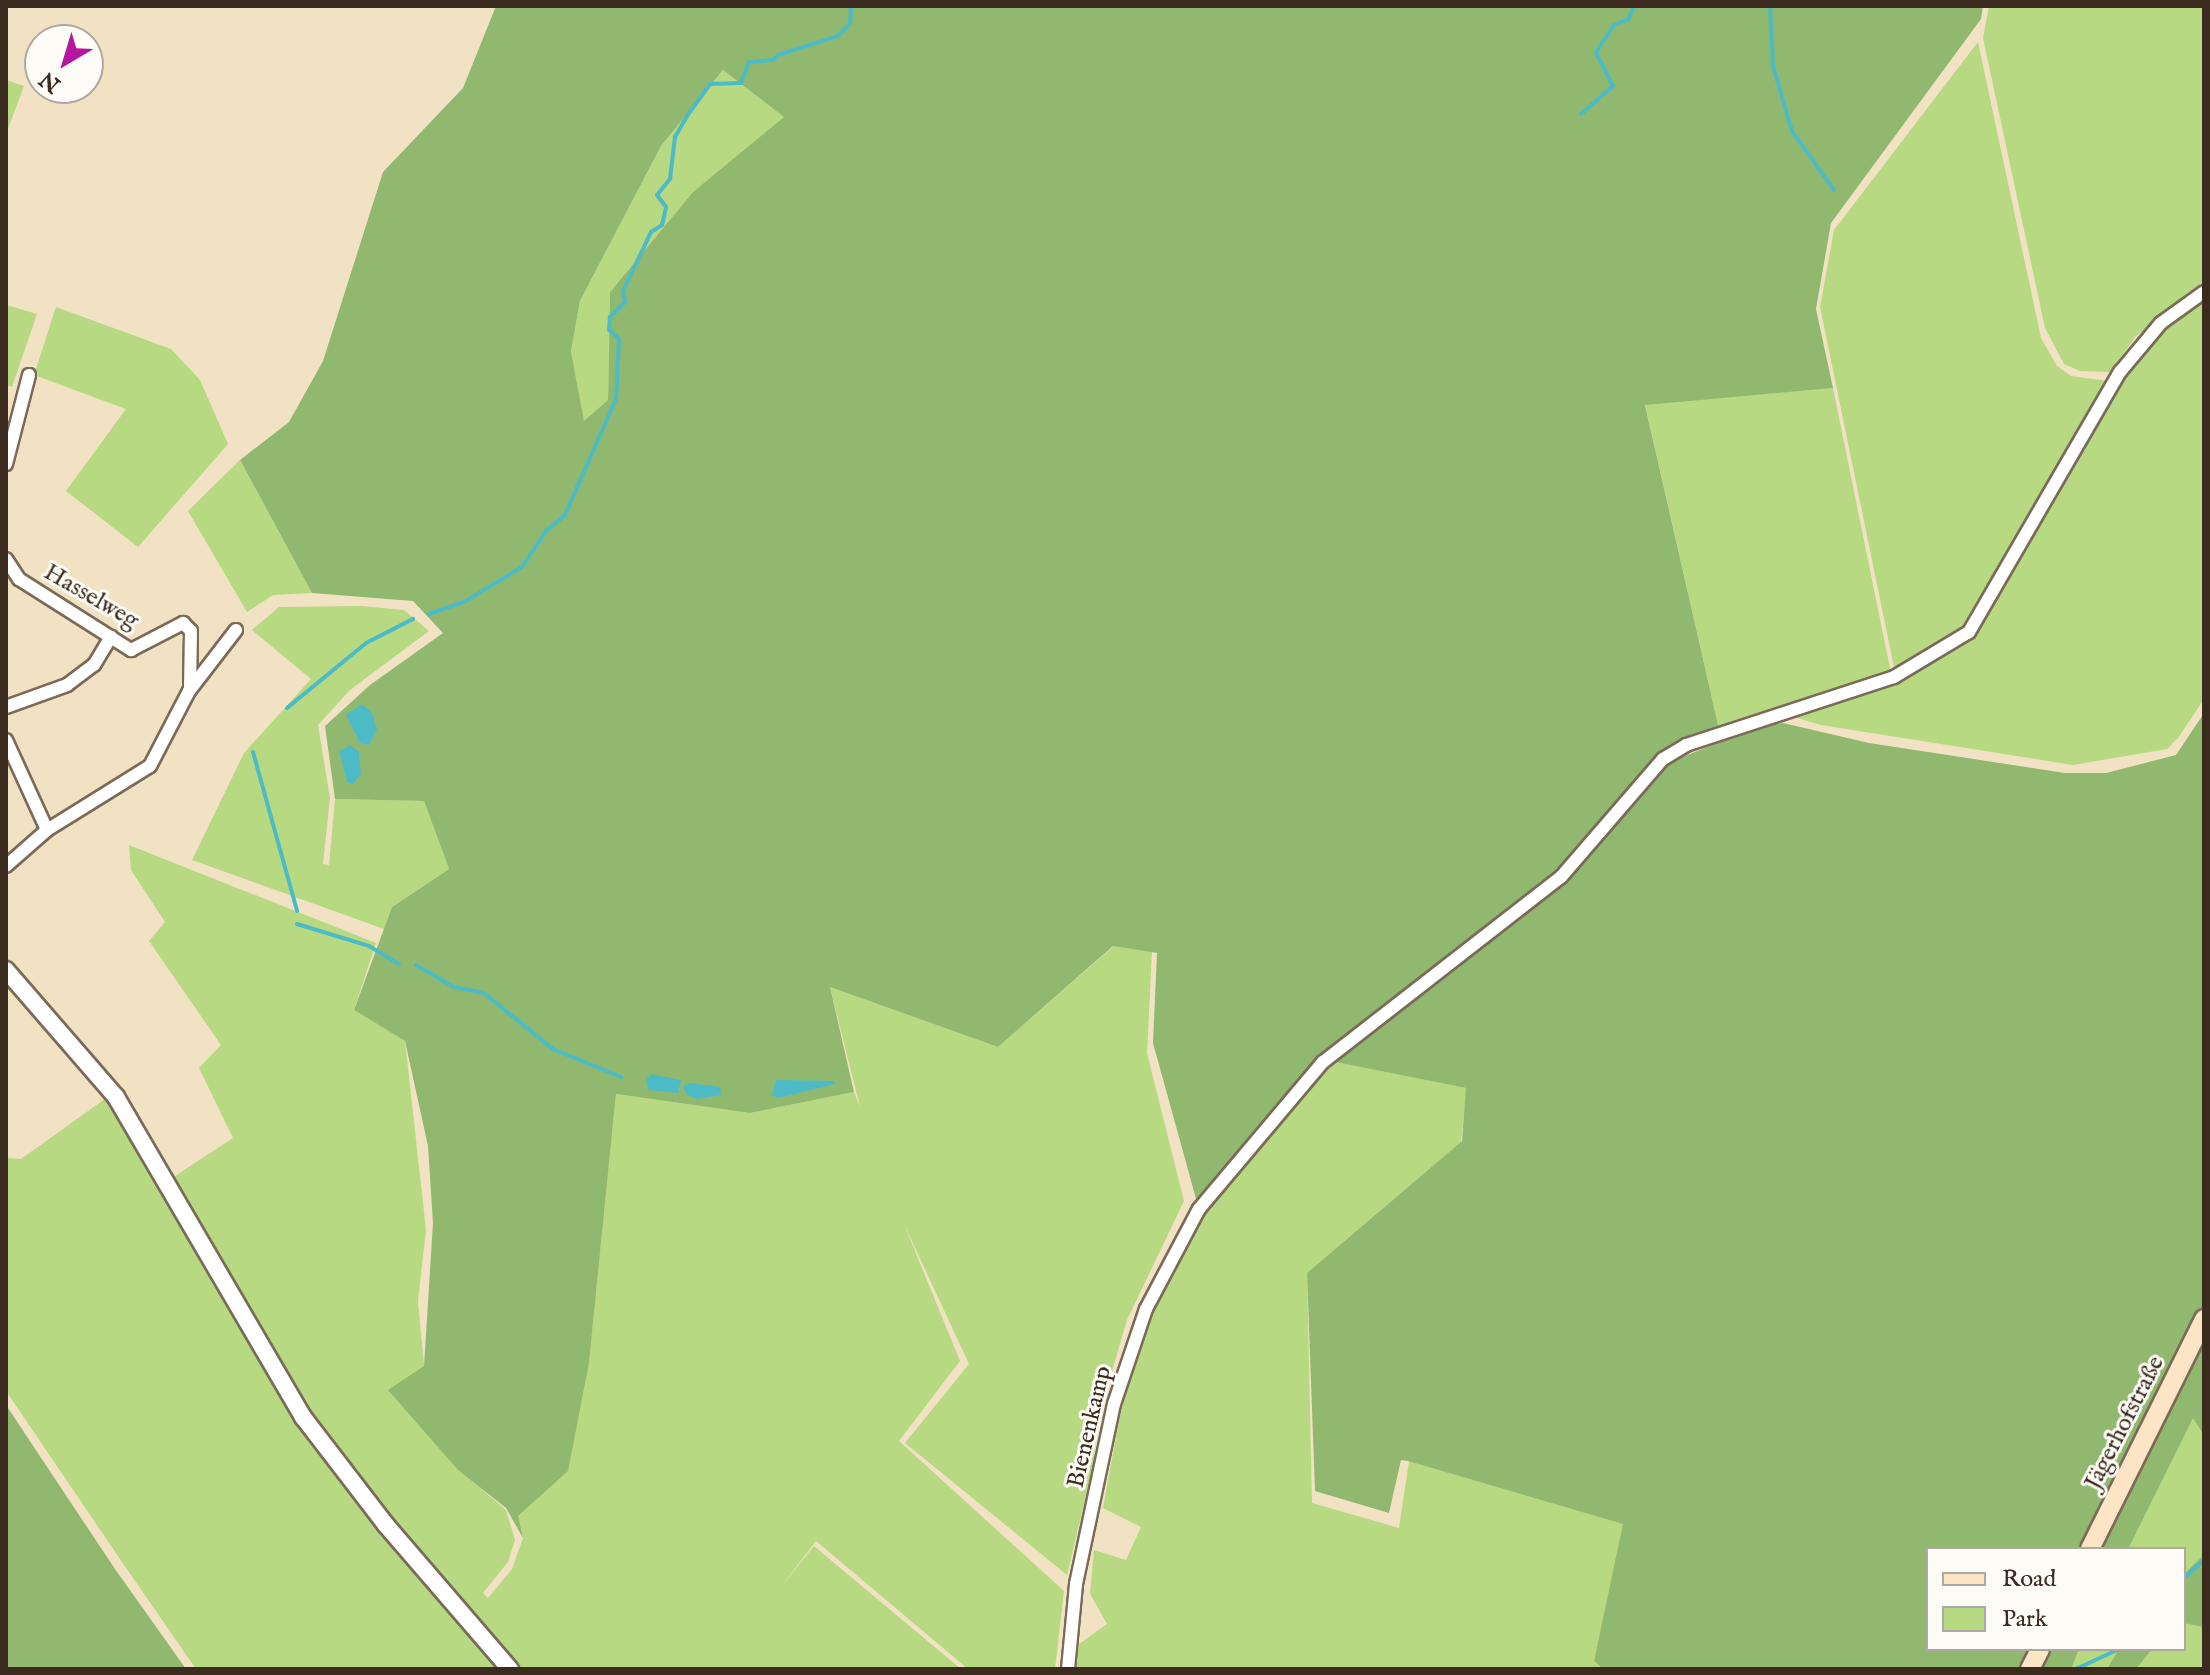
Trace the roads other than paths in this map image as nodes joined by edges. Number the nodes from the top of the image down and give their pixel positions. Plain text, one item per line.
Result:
1 (2204, 292) edge
2 (29, 375) dead end
3 (6, 464) edge
4 (6, 559) edge
5 (236, 630) dead end
6 (111, 637) junction
7 (189, 691) junction
8 (6, 707) edge
9 (6, 740) edge
10 (47, 830) junction
11 (6, 866) edge
12 (6, 970) edge
13 (2204, 1319) edge
14 (2091, 1547) edge
15 (2039, 1651) edge
16 (510, 1669) edge
17 (1068, 1669) edge
18 (2030, 1669) edge

1 - 17 street, Bienenkamp
2 - 3 street
4 - 6 street, Hasselweg
5 - 7 street
6 - 7 street, Hasselweg
6 - 8 street
7 - 10 street
9 - 10 street
10 - 11 street
12 - 16 street
13 - 14 main road, Jägerhofstraße
15 - 18 main road

